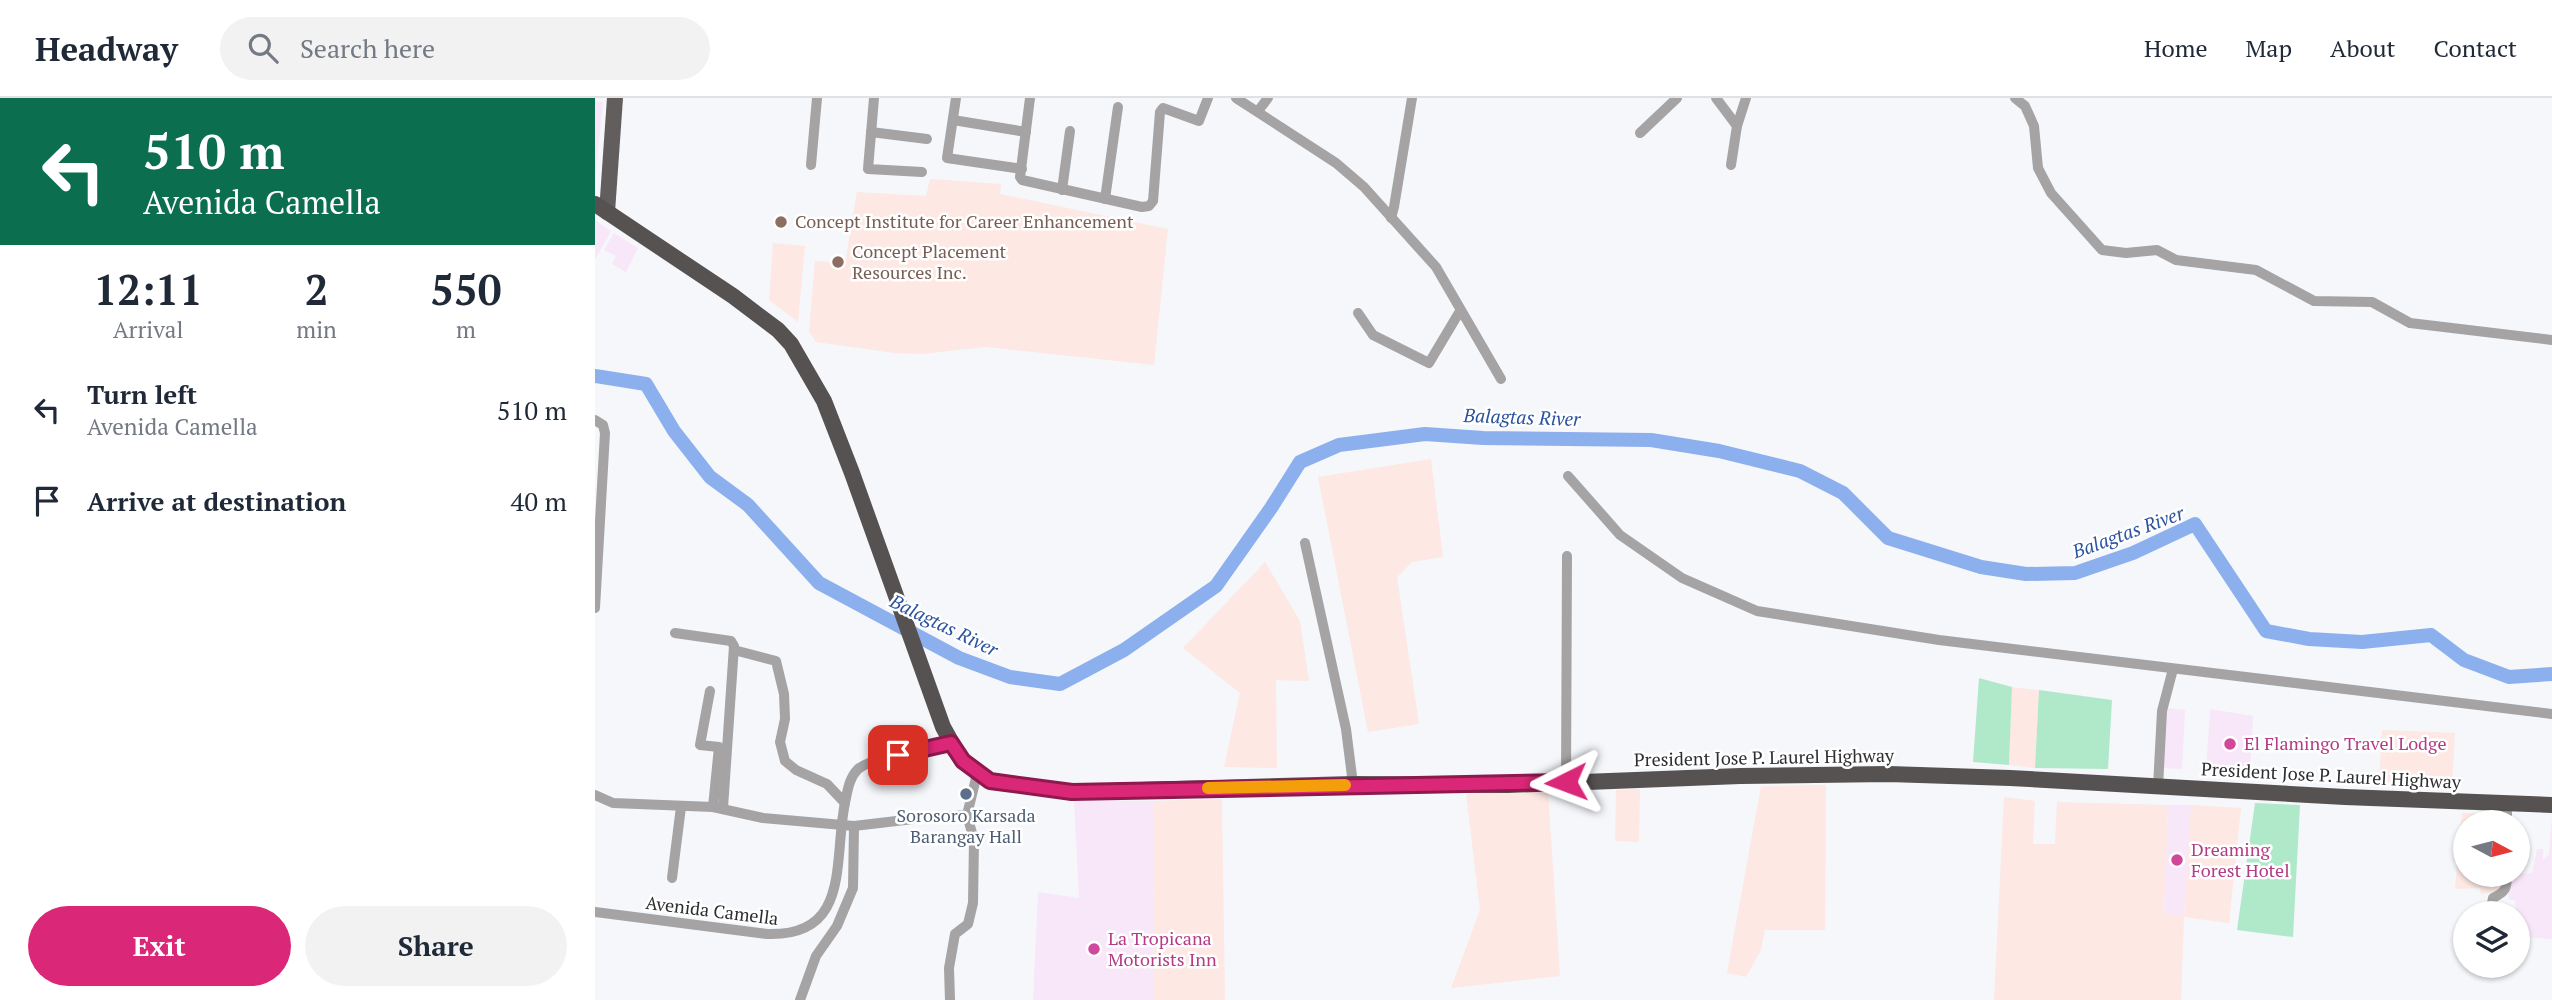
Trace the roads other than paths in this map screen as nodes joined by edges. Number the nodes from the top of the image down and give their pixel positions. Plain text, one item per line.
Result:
1 (615, 98) edge
2 (817, 98) edge
3 (874, 98) edge
4 (956, 98) edge
5 (1030, 98) edge
6 (1208, 98) edge
7 (1236, 98) edge
8 (1268, 98) edge
9 (1412, 98) edge
10 (1677, 98) edge
11 (1716, 98) edge
12 (1746, 98) edge
13 (2015, 98) edge
14 (1118, 107) dead end
15 (1258, 111) junction
16 (953, 120) junction
17 (1737, 126) junction
18 (1070, 131) dead end
19 (871, 132) junction
20 (1026, 132) junction
21 (1640, 133) dead end
22 (927, 139) dead end
23 (811, 165) dead end
24 (1731, 166) dead end
25 (1022, 169) junction
26 (922, 172) dead end
27 (1062, 190) junction
28 (1105, 199) junction
29 (601, 208) edge
30 (1391, 218) junction
31 (1460, 311) junction
32 (1358, 313) dead end
33 (2552, 340) edge
34 (1501, 379) dead end
35 (595, 421) edge
36 (1568, 475) dead end
37 (1305, 543) dead end
38 (1567, 556) dead end
39 (595, 608) edge
40 (675, 633) dead end
41 (734, 650) junction
42 (2173, 669) junction
43 (710, 691) dead end
44 (2552, 715) edge
45 (951, 743) junction
46 (977, 774) junction
47 (1566, 782) junction
48 (1353, 784) junction
49 (2158, 787) junction
50 (595, 795) edge
51 (845, 803) junction
52 (2507, 804) junction
53 (2552, 805) edge
54 (681, 807) junction
55 (718, 808) junction
56 (2507, 810) edge
57 (967, 815) junction
58 (842, 825) junction
59 (854, 826) junction
60 (671, 878) dead end
61 (2505, 887) edge
62 (2492, 901) edge
63 (595, 912) edge
64 (800, 1000) edge
65 (950, 1000) edge

1 - 29 main road
2 - 23 street
3 - 19 street
4 - 16 street
5 - 20 street
6 - 28 street
7 - 15 street
8 - 15 street
9 - 30 street
10 - 21 street
11 - 17 street
12 - 17 street
13 - 33 street
14 - 28 street
15 - 30 street
16 - 20 street
16 - 25 street
17 - 24 street
18 - 27 street
19 - 22 street
19 - 26 street
20 - 25 street
25 - 27 street
27 - 28 street
29 - 45 highway
30 - 31 street
31 - 32 street
31 - 34 street
35 - 39 street
36 - 42 street
37 - 48 street
38 - 47 street
40 - 41 street
41 - 51 street
41 - 55 street
42 - 44 street
42 - 49 street
43 - 55 street
45 - 46 highway
45 - 51 street, Avenida Camella
46 - 48 highway, President Jose P. Laurel Highway
46 - 57 street
47 - 48 highway, President Jose P. Laurel Highway
47 - 49 highway, President Jose P. Laurel Highway
49 - 52 highway, President Jose P. Laurel Highway
50 - 54 street
51 - 58 street, Avenida Camella
52 - 53 highway, President Jose P. Laurel Highway
52 - 56 street
54 - 55 street
54 - 60 street
55 - 58 street
57 - 59 street
57 - 65 street
58 - 59 street
58 - 63 street, Avenida Camella
59 - 64 street
61 - 62 street

